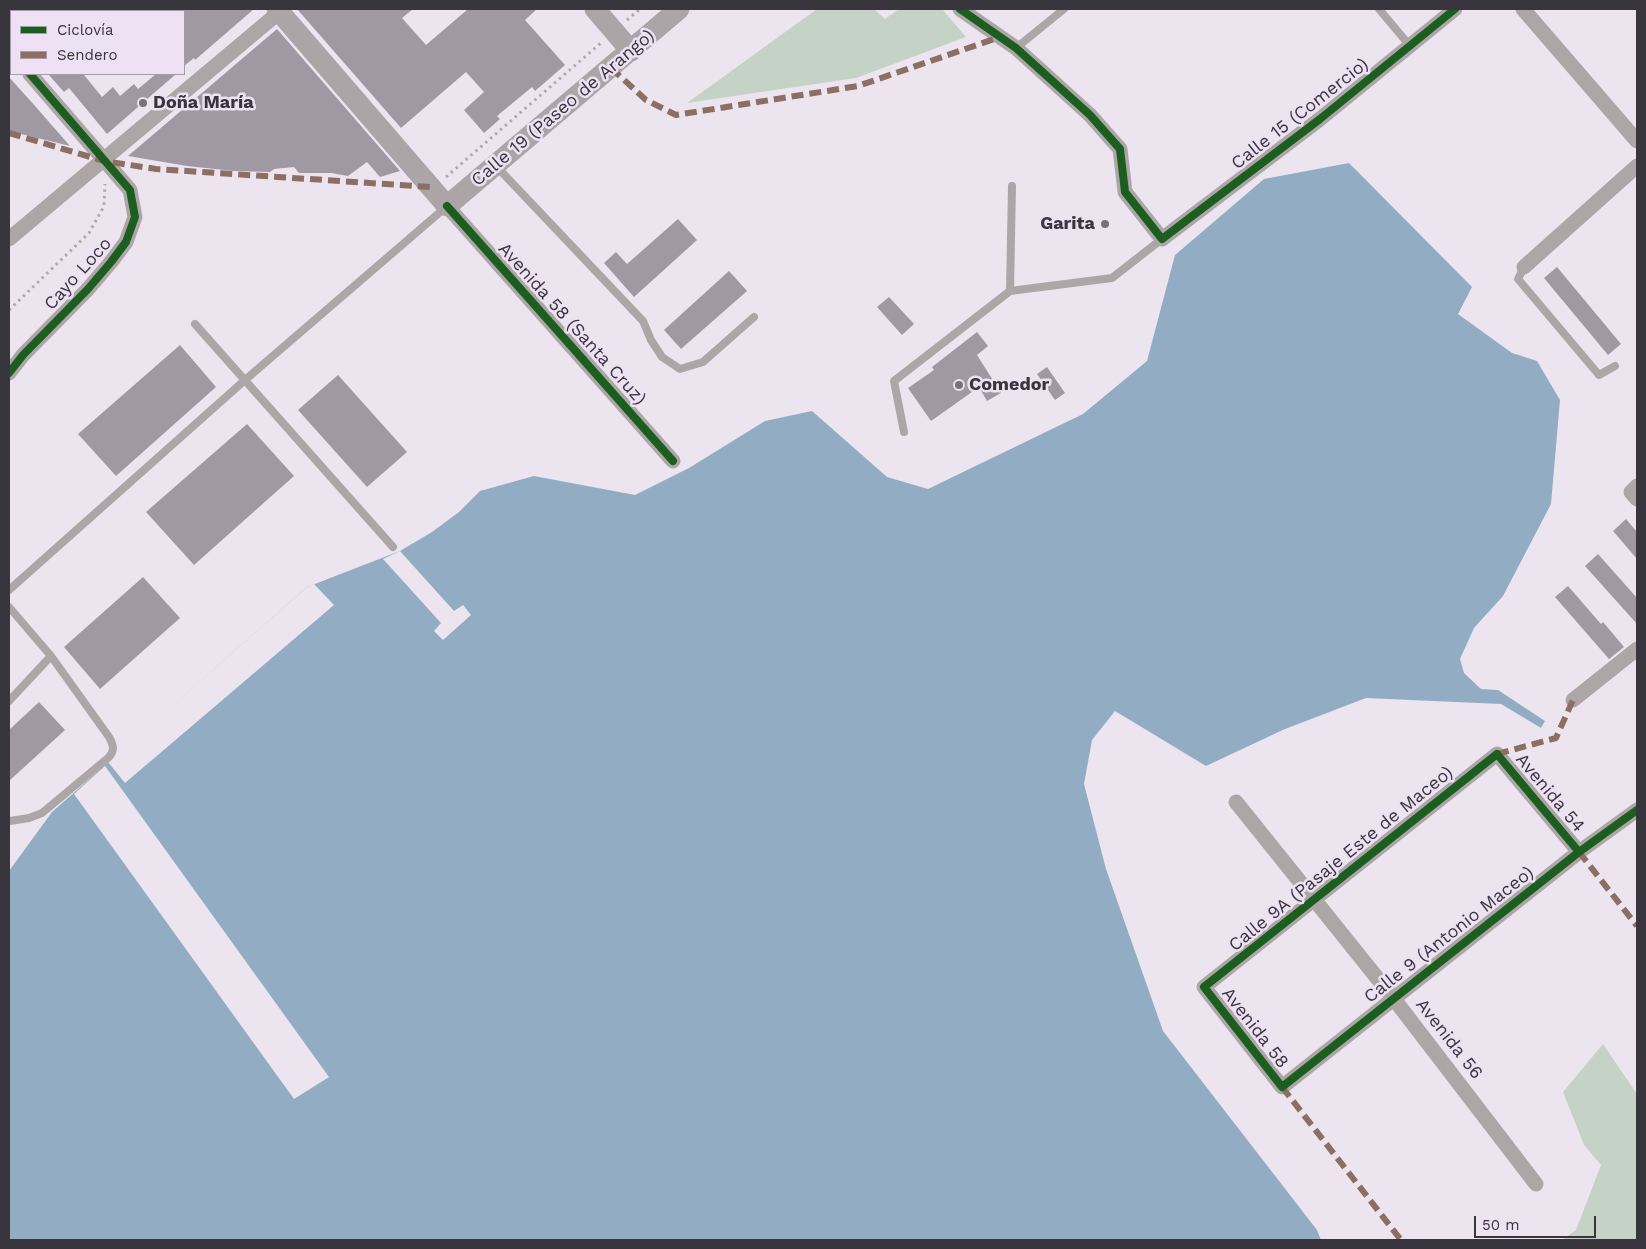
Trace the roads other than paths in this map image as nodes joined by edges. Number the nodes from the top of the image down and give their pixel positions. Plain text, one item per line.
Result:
1 (595, 9) edge
2 (679, 9) edge
3 (1064, 9) edge
4 (1379, 9) edge
5 (1455, 9) edge
6 (1523, 9) edge
7 (280, 10) edge
8 (969, 11) edge
9 (1410, 46) junction
10 (1016, 48) junction
11 (631, 51) junction
12 (31, 75) edge
13 (1637, 141) edge
14 (104, 160) junction
15 (496, 166) junction
16 (1637, 166) edge
17 (1012, 186) dead end
18 (448, 206) junction
19 (9, 239) edge
20 (1162, 239) junction
21 (1524, 266) joint
22 (1010, 291) junction
23 (754, 317) dead end
24 (195, 324) dead end
25 (1614, 366) dead end
26 (9, 373) edge
27 (245, 380) junction
28 (904, 432) dead end
29 (673, 461) dead end
30 (393, 547) dead end
31 (9, 590) edge
32 (9, 607) edge
33 (1637, 649) edge
34 (51, 656) junction
35 (1574, 700) dead end
36 (9, 701) edge
37 (1497, 754) joint
38 (1236, 802) dead end
39 (1637, 810) edge
40 (9, 821) edge
41 (1579, 852) junction
42 (1314, 899) junction
43 (1204, 987) joint
44 (1394, 999) junction
45 (1282, 1087) joint
46 (1536, 1184) dead end

1 - 11 main road
2 - 11 main road, Calle 19 (Paseo de Arango)
3 - 10 lane
4 - 9 lane
5 - 9 street, Calle 15 (Comercio)
6 - 13 street
7 - 14 street
7 - 18 main road, Avenida 58 (Santa Cruz)
8 - 10 street
9 - 20 street, Calle 15 (Comercio)
10 - 20 street
11 - 15 main road, Calle 19 (Paseo de Arango)
12 - 14 street, Cayo Loco
14 - 19 street
14 - 26 street, Cayo Loco
15 - 18 main road, Calle 19 (Paseo de Arango)
15 - 23 lane
16 - 21 street
17 - 22 lane
18 - 27 lane
18 - 29 street, Avenida 58 (Santa Cruz)
20 - 22 lane
21 - 25 lane
22 - 28 lane
24 - 27 lane
27 - 30 lane
27 - 31 lane
32 - 34 lane
33 - 35 street
34 - 36 lane
34 - 40 lane
37 - 41 street, Avenida 54
37 - 42 street, Calle 9A (Pasaje Este de Maceo)
38 - 42 street, Avenida 56
39 - 41 street, Calle 9 (Antonio Maceo)
41 - 44 street, Calle 9 (Antonio Maceo)
42 - 43 street, Calle 9A (Pasaje Este de Maceo)
42 - 44 street, Avenida 56
43 - 45 street, Avenida 58
44 - 45 street, Calle 9 (Antonio Maceo)
44 - 46 street, Avenida 56

